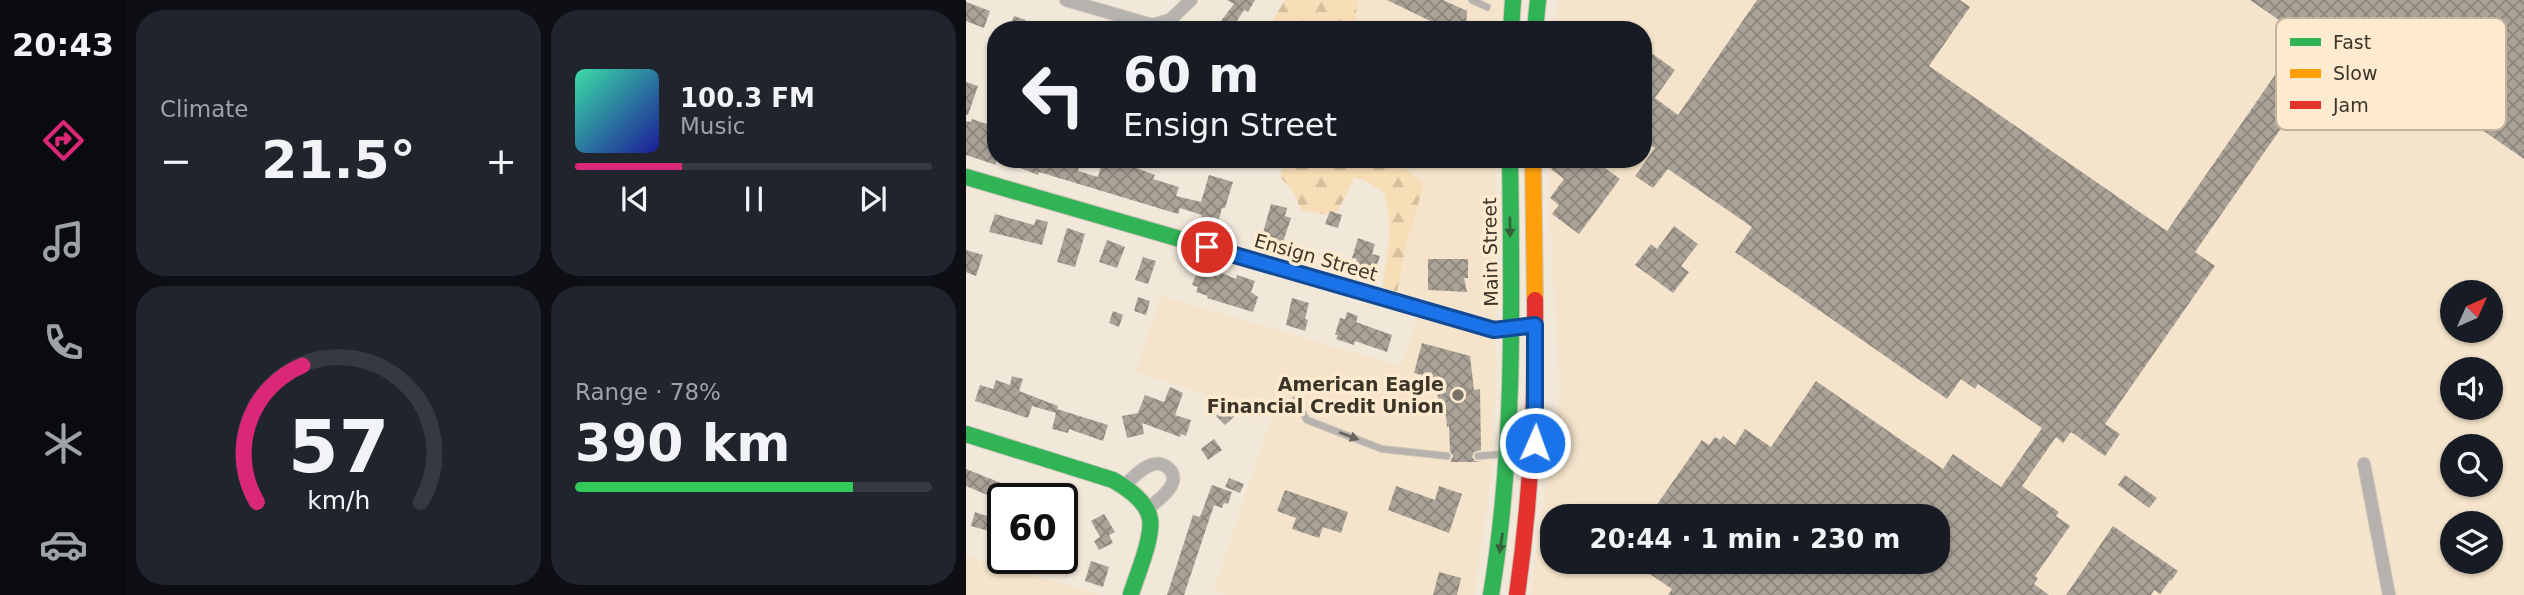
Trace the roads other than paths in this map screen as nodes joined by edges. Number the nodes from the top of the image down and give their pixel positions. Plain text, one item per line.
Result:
1 (1066, 0) edge
2 (1191, 0) edge
3 (1472, 0) edge
4 (1513, 0) edge
5 (1538, 0) edge
6 (1488, 7) dead end
7 (1132, 21) edge
8 (1166, 21) edge
9 (1512, 21) edge
10 (1536, 21) edge
11 (1510, 168) edge
12 (1533, 168) edge
13 (966, 177) edge
14 (1535, 325) junction
15 (1512, 329) junction
16 (1295, 400) dead end
17 (966, 434) edge
18 (1510, 454) junction
19 (1447, 456) dead end
20 (1478, 456) dead end
21 (2364, 464) dead end
22 (1125, 485) junction
23 (1507, 496) junction
24 (1531, 498) junction
25 (1146, 510) junction
26 (1131, 594) edge
27 (1491, 595) edge
28 (1517, 595) edge
29 (2389, 595) edge

1 - 7 street
2 - 8 street
3 - 6 lane
4 - 9 main road
5 - 10 main road
11 -> 15 main road, Main Street
12 - 14 main road
13 - 15 main road, Ensign Street
14 - 15 main road, Ensign Street
14 - 24 main road
15 - 18 main road, Main Street
16 -> 19 lane
17 - 22 main road
18 - 20 lane
18 - 23 main road, Main Street
21 - 29 street
22 - 25 main road
22 - 25 street
23 - 24 main road
23 -> 27 main road, Main Street
24 - 28 main road
25 - 26 main road

